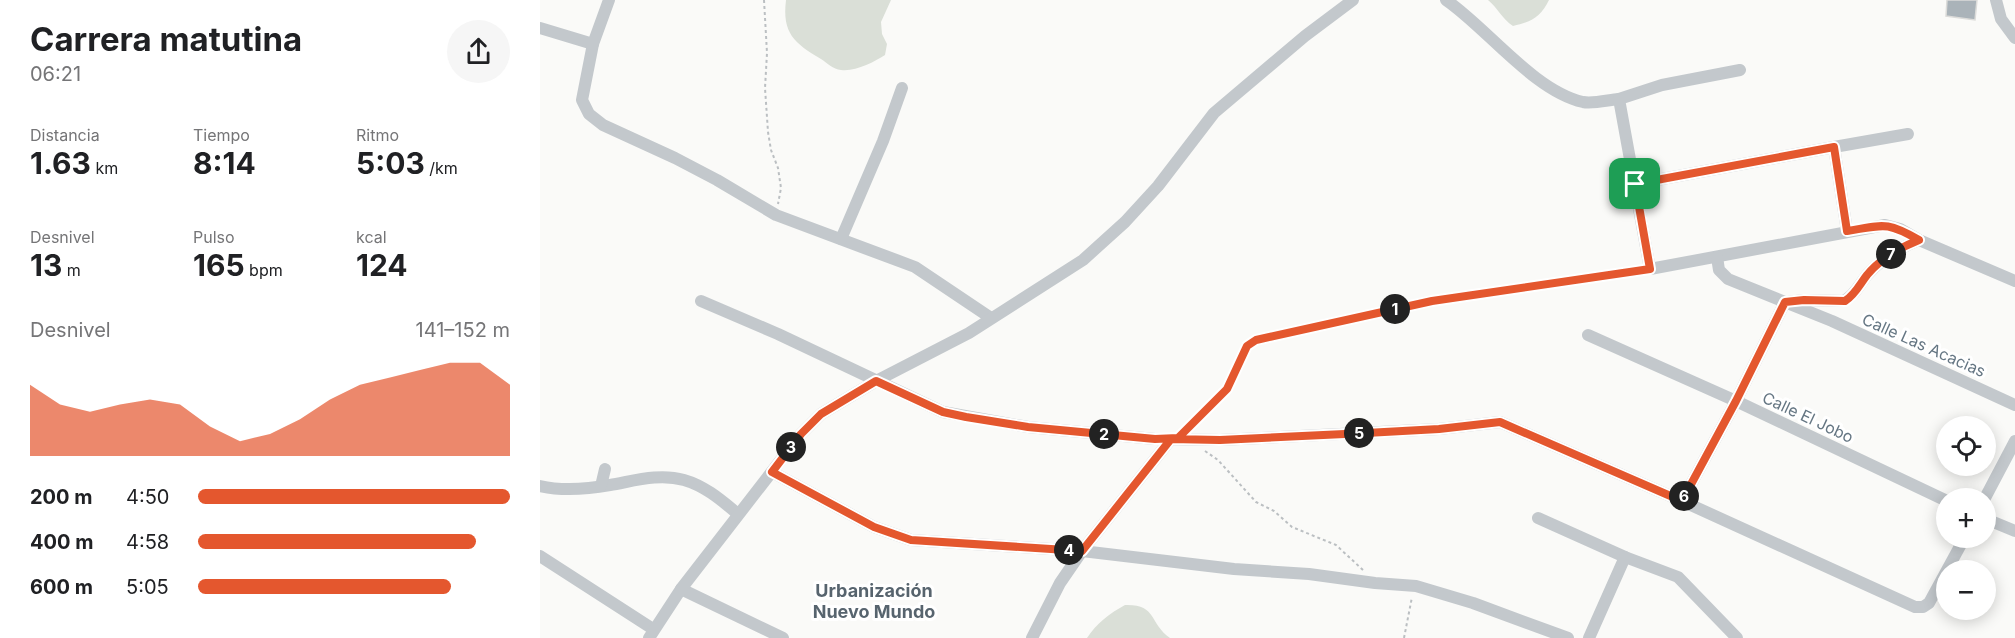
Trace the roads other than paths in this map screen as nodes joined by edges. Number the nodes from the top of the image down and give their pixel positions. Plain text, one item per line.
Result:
1 (609, 0) edge
2 (1353, 0) edge
3 (1446, 0) edge
4 (1996, 0) edge
5 (540, 28) edge
6 (2015, 38) edge
7 (593, 44) junction
8 (1740, 70) dead end
9 (902, 88) dead end
10 (1619, 99) junction
11 (1908, 134) dead end
12 (1834, 147) junction
13 (1635, 184) junction
14 (1847, 231) junction
15 (841, 239) junction
16 (1919, 240) junction
17 (1717, 256) junction
18 (2015, 281) edge
19 (701, 301) dead end
20 (1785, 302) junction
21 (991, 318) junction
22 (1588, 335) dead end
23 (876, 381) junction
24 (1736, 401) junction
25 (2015, 405) edge
26 (1175, 439) junction
27 (2015, 441) edge
28 (605, 469) dead end
29 (772, 472) junction
30 (540, 486) edge
31 (601, 486) junction
32 (1990, 488) edge
33 (1936, 496) edge
34 (1682, 501) junction
35 (738, 514) junction
36 (1538, 518) dead end
37 (1996, 523) edge
38 (2015, 531) edge
39 (1959, 548) edge
40 (1082, 551) junction
41 (540, 556) edge
42 (1625, 557) junction
43 (681, 589) junction
44 (651, 634) edge
45 (783, 638) edge
46 (1032, 638) edge
47 (1568, 638) edge
48 (1589, 638) edge
49 (1737, 638) edge

1 - 7 street
2 - 21 street
3 - 10 street
4 - 6 street
5 - 7 street
7 - 15 street
8 - 10 street
9 - 15 street
10 - 13 street
11 - 12 street
12 - 13 street
12 - 14 street
13 - 17 street
14 - 16 street
14 - 17 street
15 - 21 street
16 - 18 street
16 - 20 street
17 - 20 street, Calle Las Acacias
19 - 23 street
20 - 24 street
20 - 25 street, Calle Las Acacias
21 - 23 street
22 - 24 street, Calle El Jobo
23 - 26 street
23 - 29 street
24 - 33 street, Calle El Jobo
24 - 34 street
26 - 34 street
26 - 40 street
27 - 32 street
28 - 31 street
29 - 35 street
29 - 40 street
30 - 31 street
31 - 35 street
34 - 39 street
35 - 43 street
36 - 42 street
37 - 38 street
40 - 46 street
40 - 47 street
41 - 44 street
42 - 48 street
42 - 49 street
43 - 44 street
43 - 45 street

